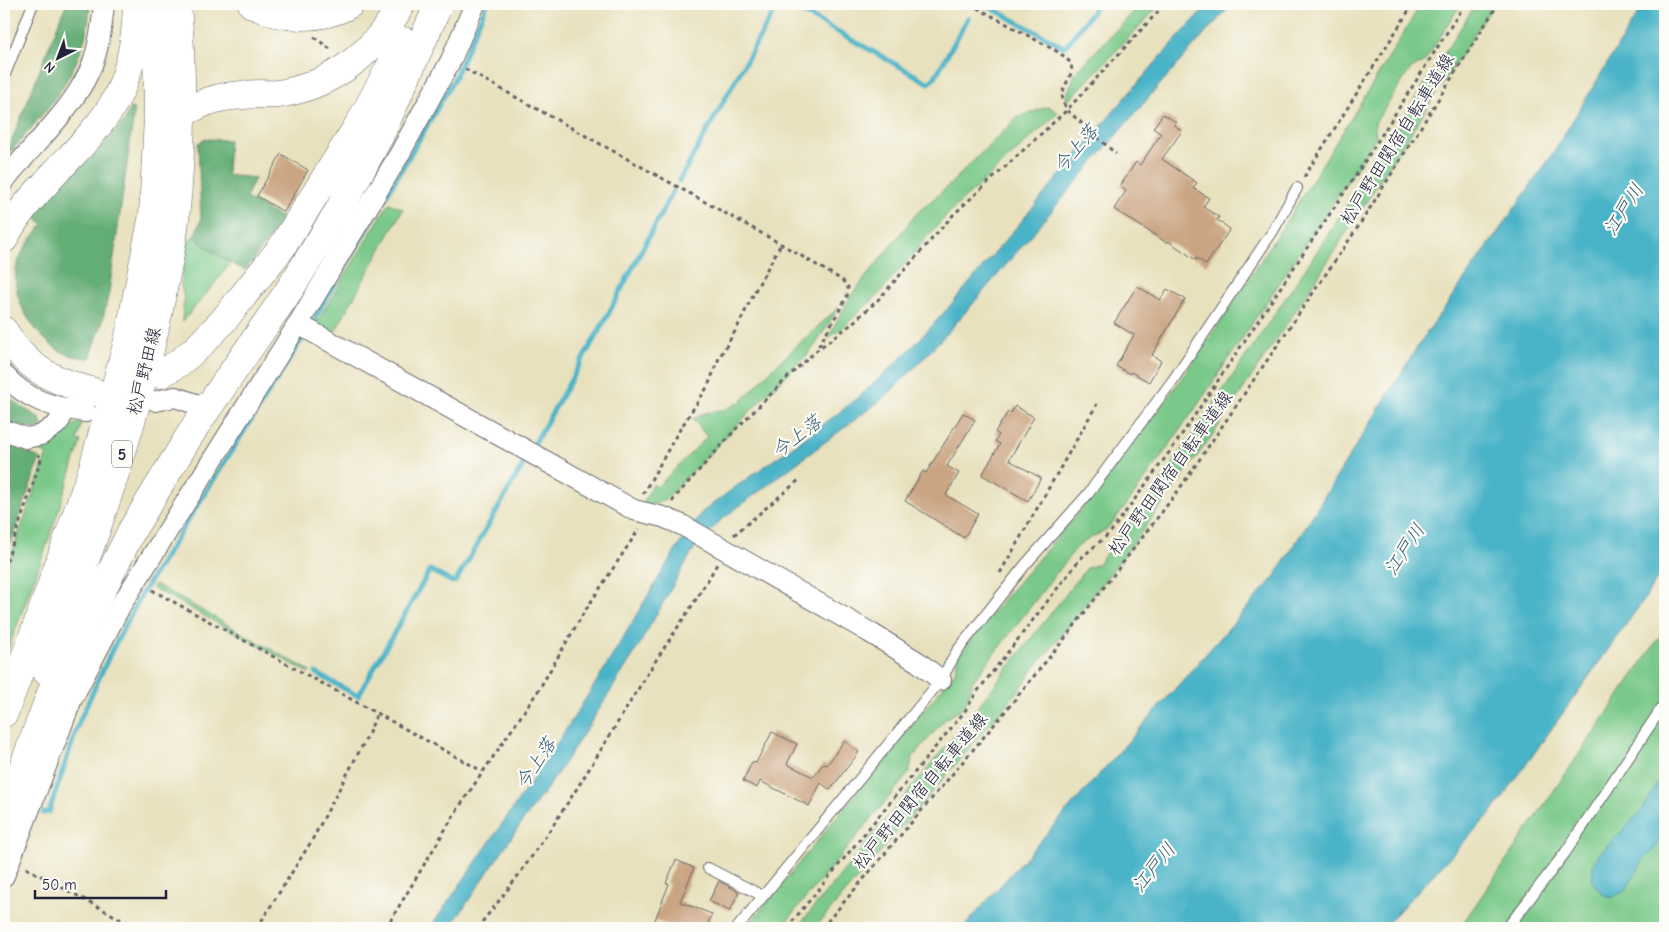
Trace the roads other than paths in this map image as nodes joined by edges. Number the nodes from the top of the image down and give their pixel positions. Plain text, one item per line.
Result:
1 (33, 4) edge
2 (104, 4) edge
3 (137, 4) edge
4 (154, 4) edge
5 (177, 4) edge
6 (252, 4) edge
7 (350, 4) edge
8 (402, 4) edge
9 (422, 4) edge
10 (439, 4) edge
11 (475, 4) edge
12 (4, 77) edge
13 (180, 114) junction
14 (157, 155) junction
15 (4, 182) edge
16 (1297, 188) road end
17 (4, 239) edge
18 (305, 328) junction
19 (4, 331) edge
20 (162, 374) dead end
21 (4, 375) edge
22 (156, 401) dead end
23 (90, 402) joint
24 (199, 405) dead end
25 (62, 408) junction
26 (216, 417) dead end
27 (232, 428) junction
28 (4, 430) edge
29 (941, 680) junction
30 (1665, 703) edge
31 (4, 713) edge
32 (4, 779) edge
33 (4, 818) edge
34 (7, 868) edge
35 (708, 868) dead end
36 (764, 896) junction
37 (737, 928) edge
38 (1507, 928) edge

1 - 12 lane
2 - 15 street
3 - 17 main road
4 - 14 main road, 松戸野田線 / 5
5 - 13 main road, 松戸野田線 / 5
6 - 7 main road
8 - 13 main road
9 - 20 main road
10 - 33 main road
11 - 18 street
13 - 14 main road
13 - 32 main road, 松戸野田線 / 5
14 - 31 main road, 松戸野田線 / 5
16 - 29 lane
18 - 27 street
18 - 29 street
19 - 23 main road
21 - 25 street
22 - 24 street
23 - 25 street
25 - 28 street
26 - 27 street
27 - 34 street
29 - 36 lane
30 - 38 lane
35 - 36 lane
36 - 37 lane

